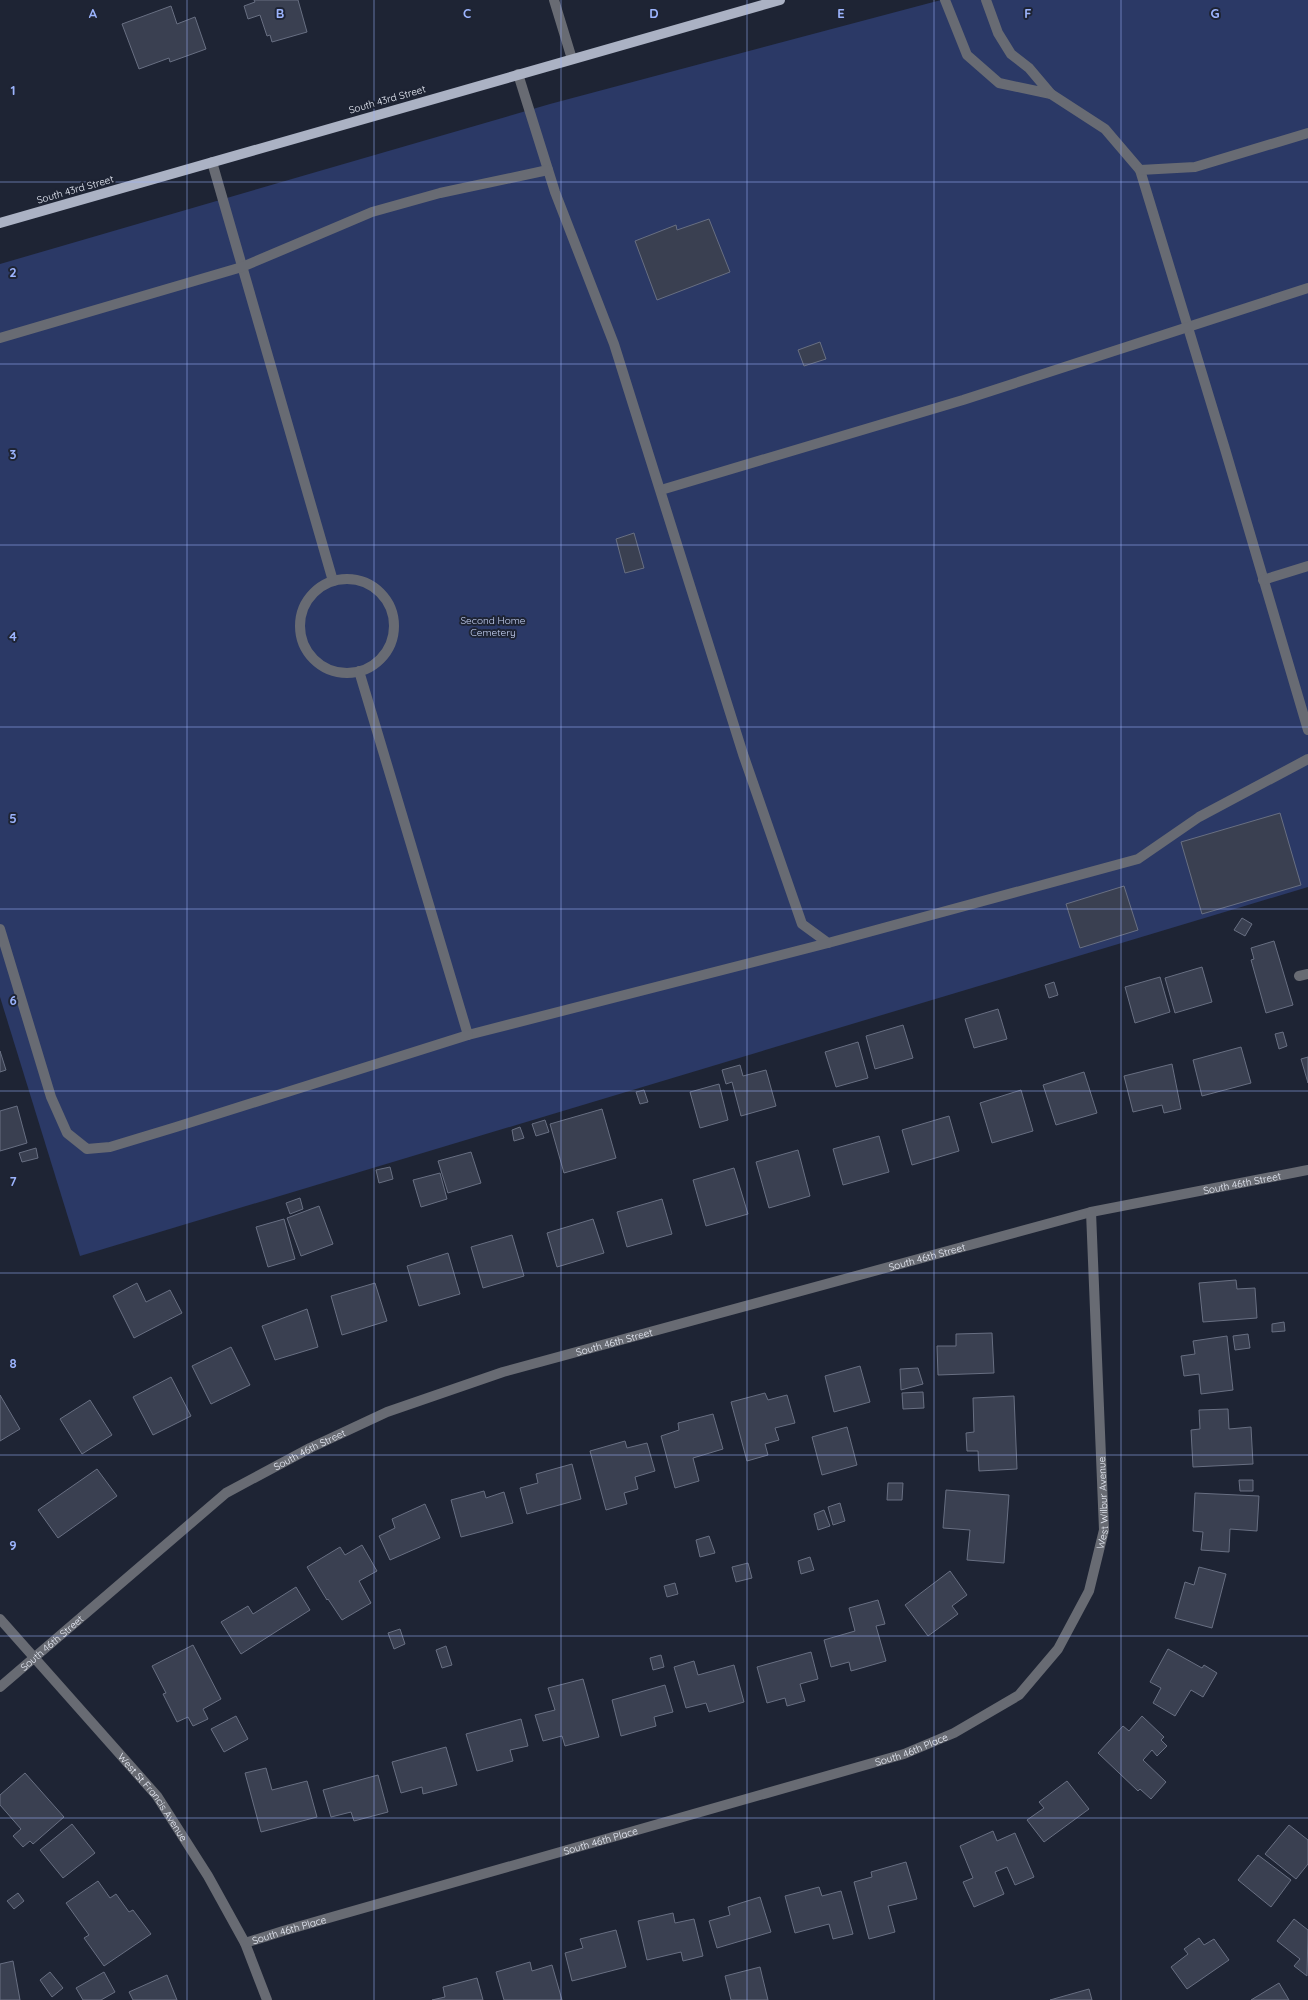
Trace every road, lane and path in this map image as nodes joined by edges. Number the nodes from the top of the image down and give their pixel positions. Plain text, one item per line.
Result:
1 (554, 0) edge
2 (780, 0) edge
3 (945, 0) edge
4 (986, 0) edge
5 (572, 59) junction
6 (518, 74) junction
7 (1051, 94) junction
8 (1308, 134) edge
9 (212, 162) junction
10 (548, 170) junction
11 (1140, 170) junction
12 (0, 223) edge
13 (242, 267) junction
14 (1308, 288) edge
15 (1188, 327) junction
16 (0, 338) edge
17 (661, 490) junction
18 (1308, 566) edge
19 (1263, 580) junction
20 (333, 581) junction
21 (359, 671) junction
22 (1308, 730) edge
23 (1308, 758) edge
24 (0, 929) edge
25 (828, 943) junction
26 (468, 1035) junction
27 (1308, 1170) edge
28 (1091, 1212) junction
29 (0, 1619) edge
30 (34, 1658) junction
31 (0, 1687) edge
32 (954, 1733) joint
33 (245, 1943) junction
34 (268, 2000) edge

1 - 5 street
2 - 5 main road, South 43rd Street
3 - 7 street
4 - 7 street
5 - 6 main road, South 43rd Street
6 - 9 main road, South 43rd Street
6 - 10 street
7 - 11 street
8 - 11 street
9 - 12 main road, South 43rd Street
9 - 13 street
10 - 13 street
10 - 17 street
11 - 15 street
13 - 16 street
13 - 20 street
14 - 15 street
15 - 17 street
15 - 19 street
17 - 25 street
18 - 19 street
19 - 22 street
20 - 21 street
20 - 21 street
21 - 26 street
23 - 25 street
24 - 26 street
25 - 26 street
27 - 28 street, South 46th Street
28 - 30 street, South 46th Street
28 - 32 street, West Wilbur Avenue
29 - 30 street, West St Francis Avenue
30 - 31 street, South 46th Street
30 - 33 street, West St Francis Avenue
32 - 33 street, South 46th Place
33 - 34 street, West St Francis Avenue

